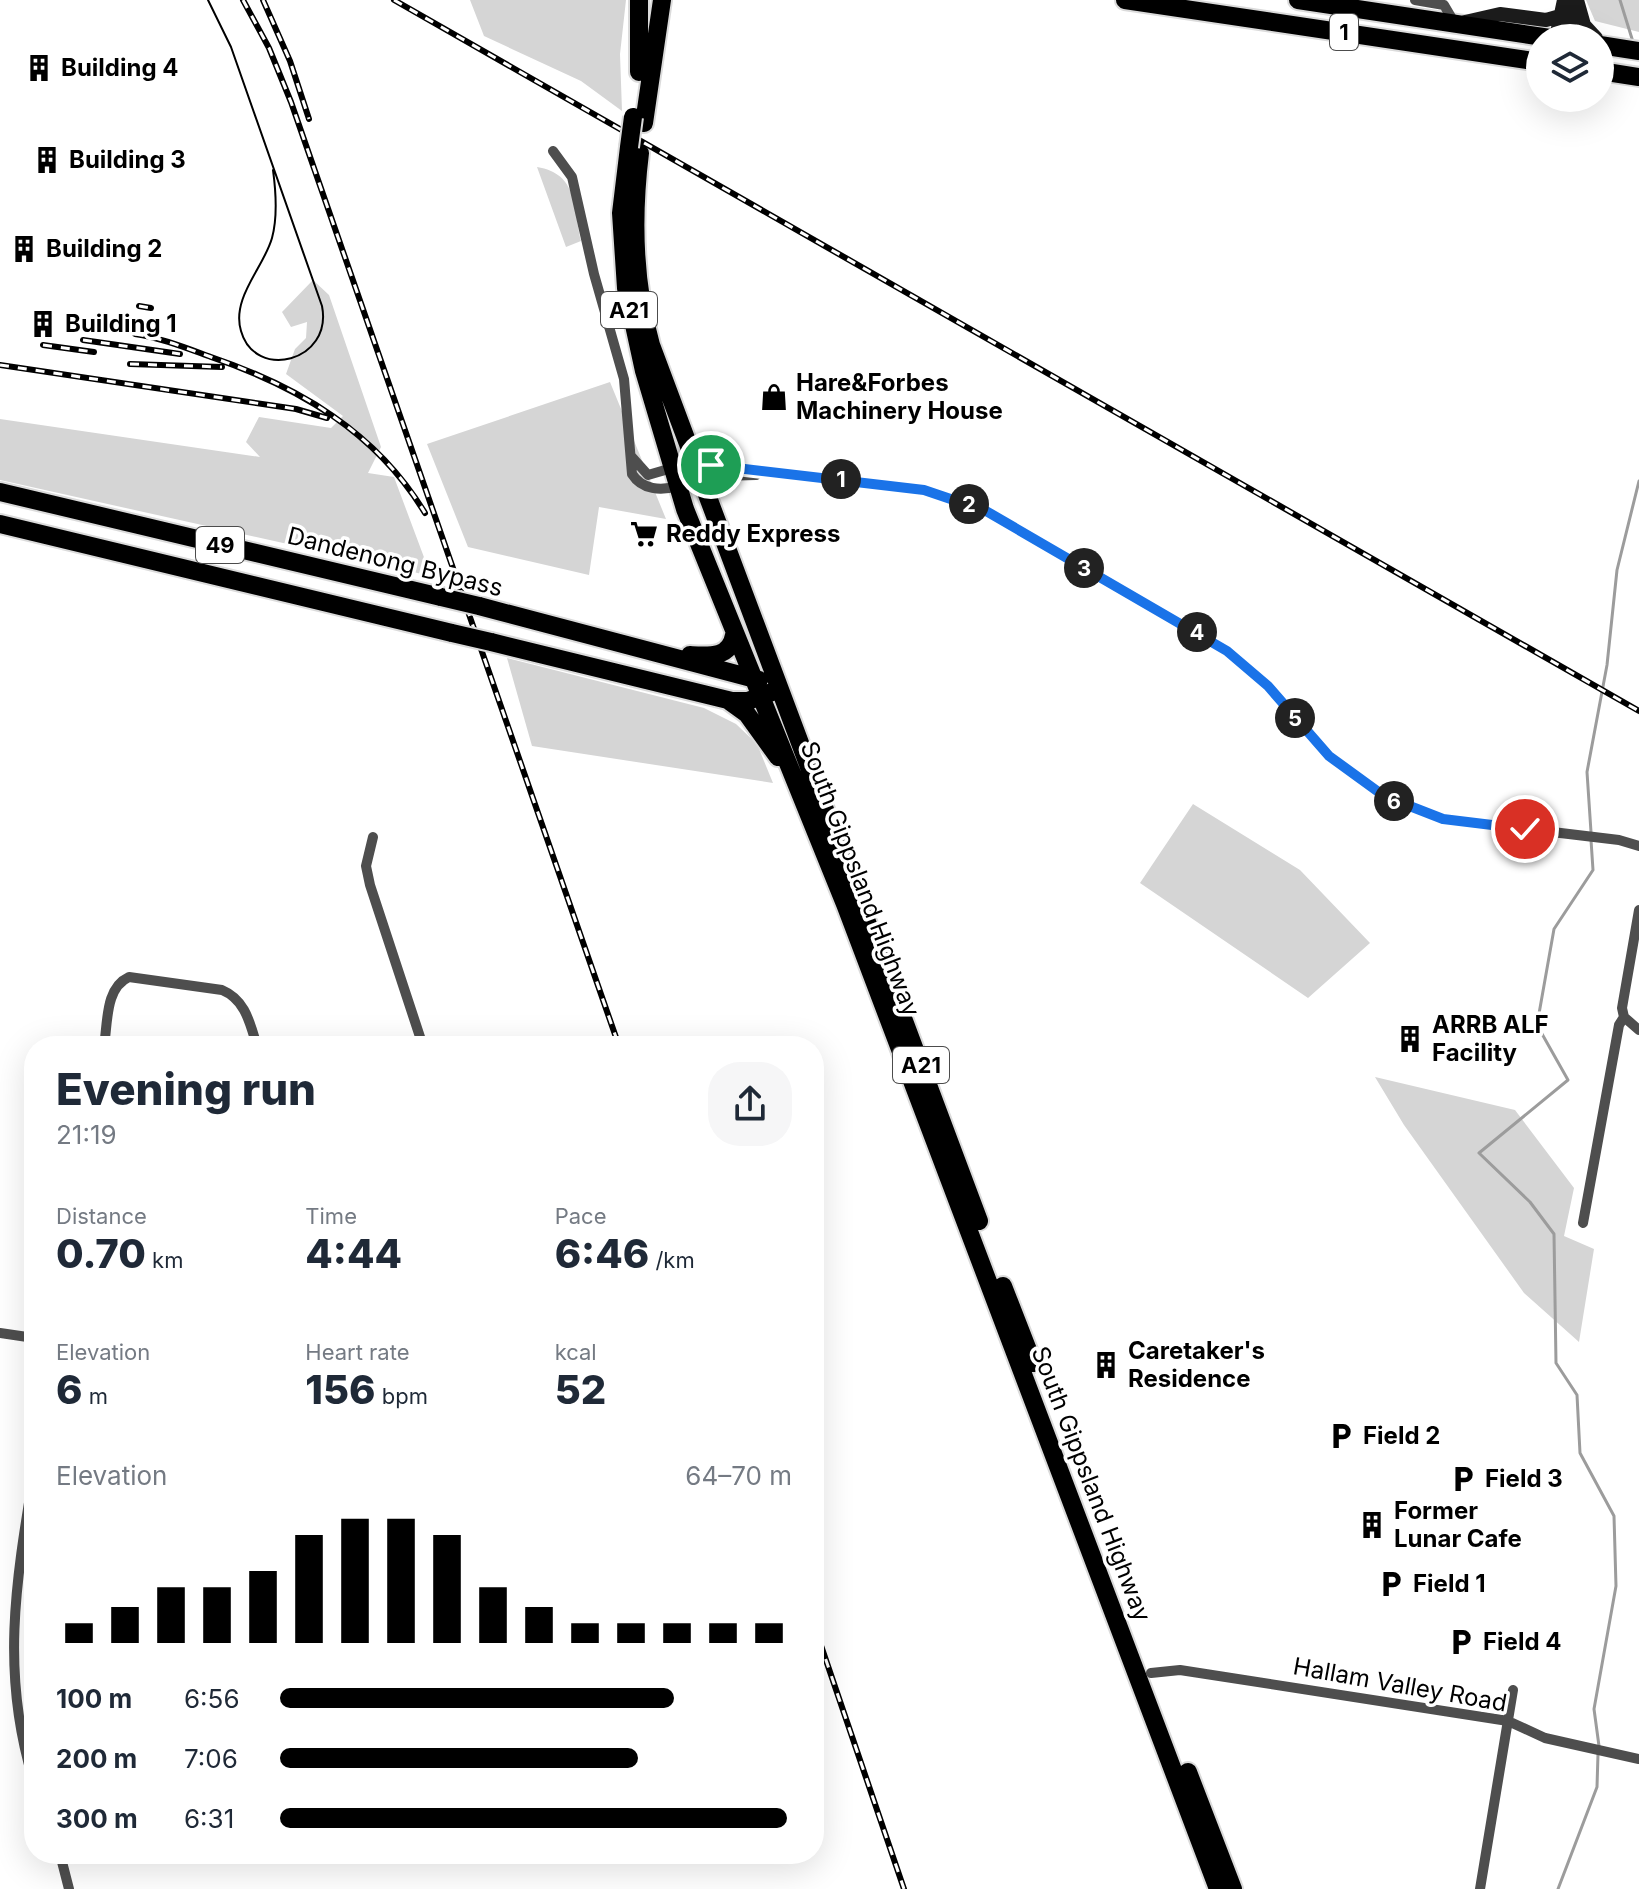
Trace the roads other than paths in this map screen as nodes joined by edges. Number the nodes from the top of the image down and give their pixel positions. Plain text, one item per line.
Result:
1 (639, 0) edge
2 (650, 0) edge
3 (662, 0) edge
4 (1125, 0) edge
5 (1298, 0) edge
6 (1415, 0) edge
7 (1564, 0) edge
8 (1574, 0) edge
9 (1149, 2) edge
10 (1560, 16) junction
11 (1456, 24) junction
12 (1557, 24) edge
13 (1570, 24) edge
14 (1584, 24) edge
15 (1526, 34) edge
16 (1614, 46) edge
17 (1639, 51) edge
18 (1526, 60) edge
19 (639, 72) junction
20 (639, 120) junction
21 (635, 150) junction
22 (553, 151) dead end
23 (631, 454) junction
24 (695, 466) junction
25 (789, 473) junction
26 (675, 477) junction
27 (0, 492) edge
28 (705, 494) junction
29 (0, 524) edge
30 (732, 629) junction
31 (648, 652) junction
32 (753, 679) junction
33 (772, 690) junction
34 (724, 699) junction
35 (802, 792) junction
36 (373, 837) dead end
37 (1639, 846) edge
38 (851, 902) junction
39 (1639, 910) edge
40 (1624, 1017) junction
41 (1639, 1030) edge
42 (105, 1036) edge
43 (254, 1036) edge
44 (420, 1036) edge
45 (1583, 1223) dead end
46 (0, 1333) edge
47 (24, 1337) edge
48 (24, 1532) edge
49 (1145, 1680) junction
50 (1513, 1690) dead end
51 (1508, 1721) junction
52 (24, 1750) edge
53 (1639, 1759) edge
54 (1196, 1812) junction
55 (63, 1864) edge
56 (69, 1889) edge
57 (1218, 1889) edge
58 (1233, 1889) edge
59 (1480, 1889) edge

1 - 19 highway
2 - 19 highway, South Gippsland Highway
3 - 20 highway, South Gippsland Highway
4 - 9 highway, 1
5 - 11 highway, 1
6 - 11 street
7 - 10 main road
8 - 13 main road
8 - 14 main road
9 - 18 highway, 1
10 - 11 main road
10 - 12 main road
11 - 15 highway, 1
16 - 17 highway
19 - 20 highway, South Gippsland Highway
20 - 21 highway, South Gippsland Highway
21 - 24 highway, South Gippsland Highway / A21
21 - 26 highway, South Gippsland Highway / A21
22 - 23 street
23 - 26 street
23 - 26 street
24 - 25 street
24 - 26 highway
24 - 28 highway, South Gippsland Highway / A21
25 - 28 street
25 - 37 street
26 - 30 highway, South Gippsland Highway / A21
27 - 31 highway, Dandenong Bypass / 49, bridge
28 - 33 highway, South Gippsland Highway / A21
29 - 34 highway, 49, bridge
30 - 31 highway, 49
30 - 32 highway, South Gippsland Highway / A21
31 - 32 highway, Dandenong Bypass / 49
32 - 33 highway, South Gippsland Highway / A21
33 - 34 highway, 49
33 - 35 highway, South Gippsland Highway / A21
33 - 38 highway, South Gippsland Highway / A21
34 - 35 highway, 49
35 - 38 highway, South Gippsland Highway / A21
36 - 44 street
38 - 49 highway, South Gippsland Highway / A21
39 - 40 street
40 - 41 street
40 - 45 street
42 - 43 street
46 - 47 street
48 - 52 street
49 - 51 street, Hallam Valley Road
49 - 54 highway, South Gippsland Highway / A21
50 - 51 street
51 - 53 street, Hallam Valley Road
51 - 59 street
54 - 57 highway, South Gippsland Highway / A21
54 - 58 highway, South Gippsland Highway / A21
55 - 56 street

